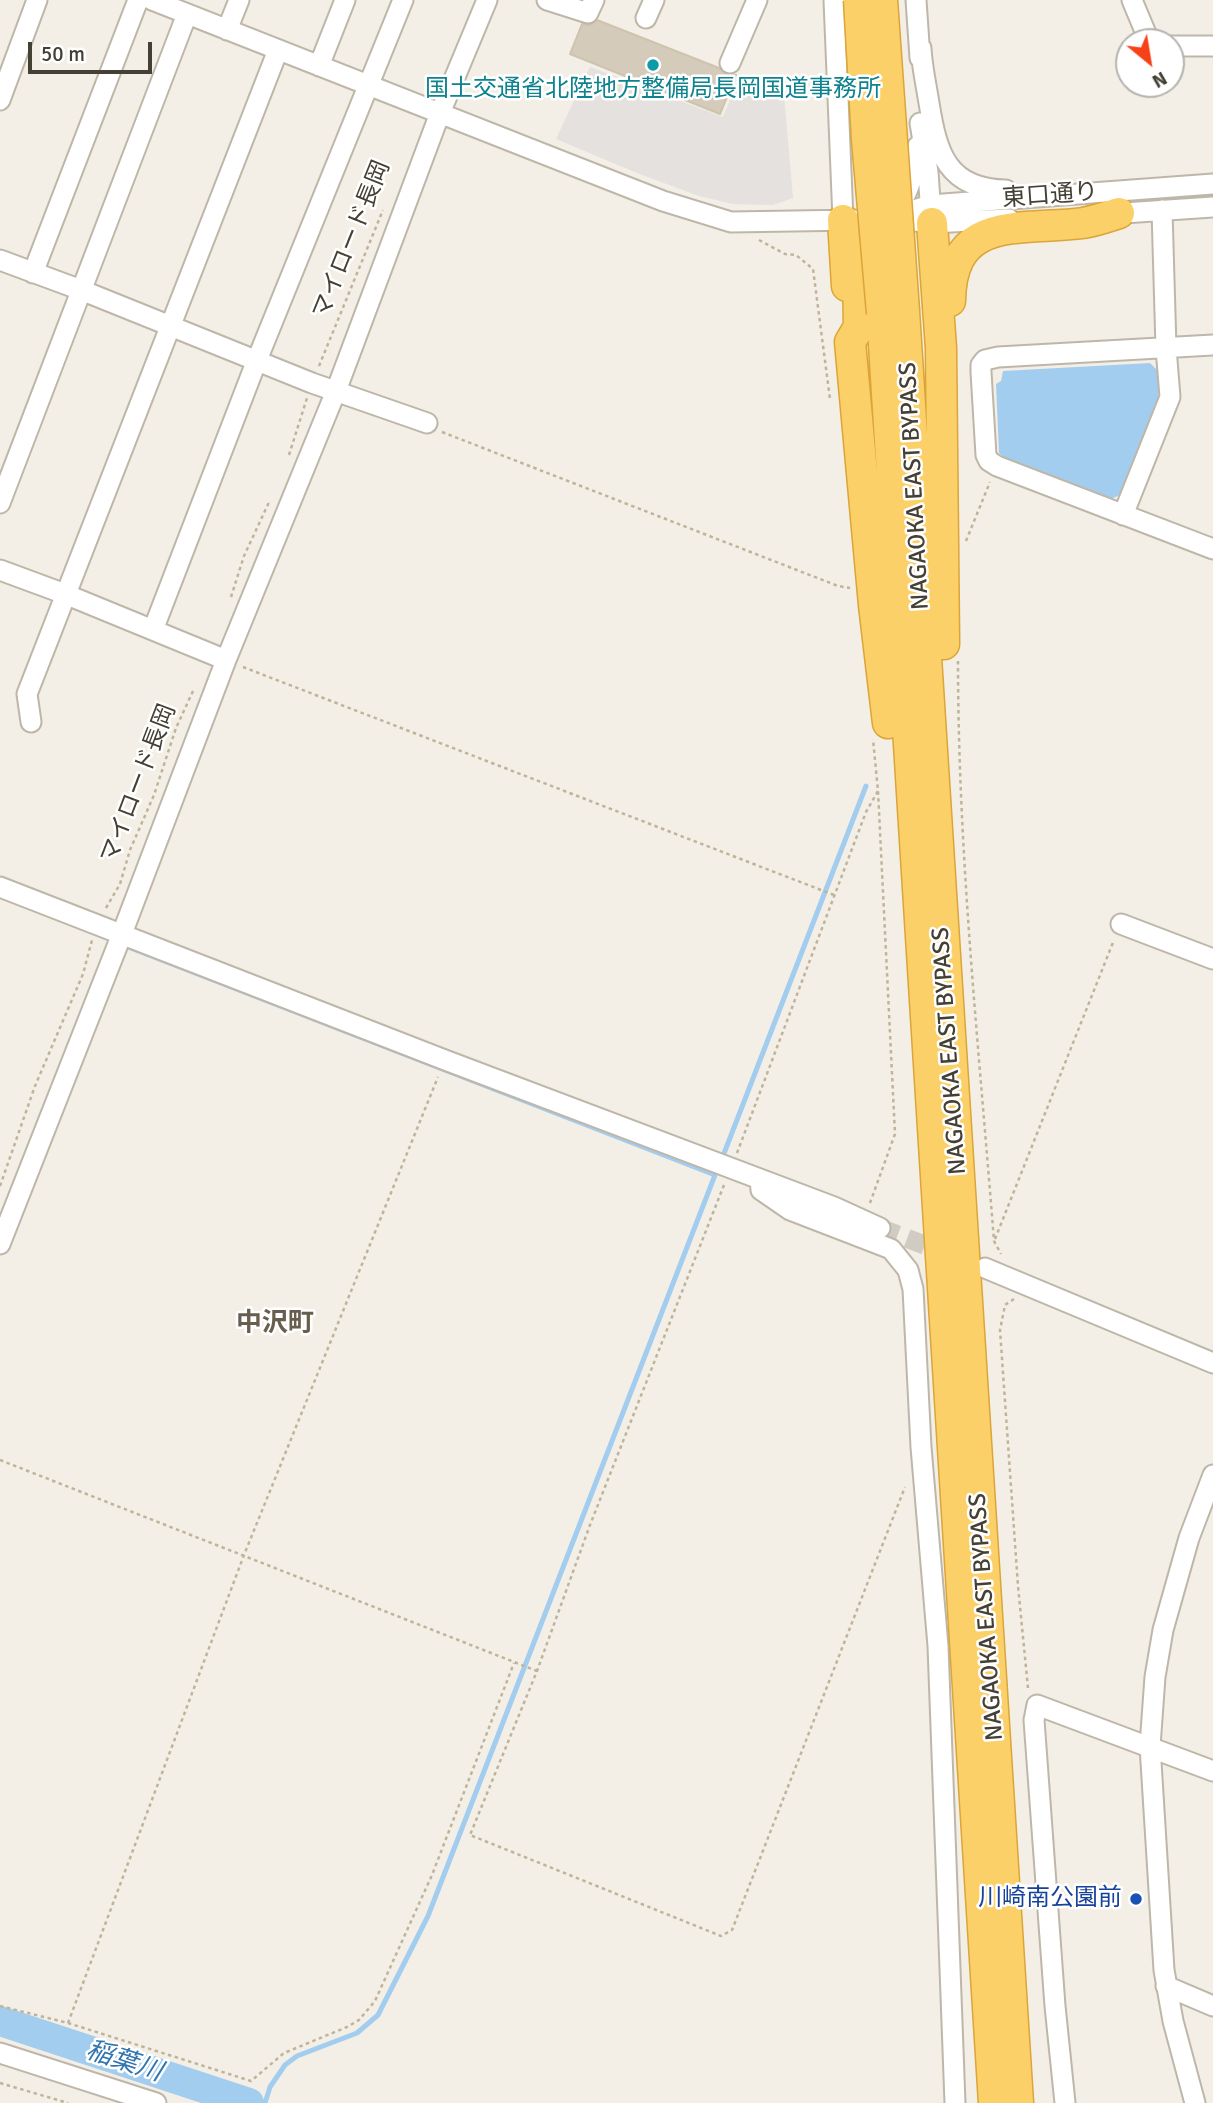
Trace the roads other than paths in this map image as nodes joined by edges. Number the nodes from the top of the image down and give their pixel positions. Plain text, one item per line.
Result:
1 (37, 0) edge
2 (138, 0) edge
3 (152, 0) edge
4 (239, 0) edge
5 (345, 0) edge
6 (403, 0) edge
7 (487, 0) edge
8 (547, 0) edge
9 (594, 0) edge
10 (757, 0) edge
11 (834, 0) edge
12 (859, 0) edge
13 (882, 0) edge
14 (916, 0) edge
15 (1132, 0) edge
16 (187, 14) junction
17 (1144, 28) edge
18 (227, 30) junction
19 (1185, 46) edge
20 (1213, 46) edge
21 (921, 48) junction
22 (278, 50) junction
23 (730, 63) dead end
24 (320, 66) junction
25 (368, 86) junction
26 (0, 100) edge
27 (440, 113) junction
28 (921, 129) junction
29 (841, 158) junction
30 (1213, 184) edge
31 (1097, 193) junction
32 (1213, 207) edge
33 (1162, 211) junction
34 (931, 214) junction
35 (1119, 214) junction
36 (889, 218) junction
37 (844, 220) junction
38 (0, 260) edge
39 (33, 273) junction
40 (937, 276) junction
41 (81, 290) junction
42 (893, 312) junction
43 (169, 327) junction
44 (850, 342) junction
45 (1213, 345) edge
46 (941, 348) junction
47 (1166, 348) junction
48 (257, 360) junction
49 (336, 391) junction
50 (427, 423) road end
51 (0, 503) edge
52 (1123, 515) junction
53 (1213, 549) edge
54 (0, 570) edge
55 (65, 594) junction
56 (153, 629) junction
57 (226, 660) junction
58 (31, 722) dead end
59 (0, 887) edge
60 (1121, 924) road end
61 (119, 941) junction
62 (1213, 959) edge
63 (926, 1036) junction
64 (760, 1179) junction
65 (880, 1228) tunnel mouth
66 (0, 1244) edge
67 (985, 1268) dead end
68 (970, 1351) junction
69 (1213, 1363) edge
70 (1213, 1475) edge
71 (1150, 1746) junction
72 (1213, 1771) edge
73 (1166, 1986) junction
74 (1213, 2006) edge
75 (0, 2053) edge
76 (156, 2103) edge
77 (955, 2103) edge
78 (994, 2103) edge
79 (1018, 2103) edge
80 (1065, 2103) edge
81 (1195, 2103) edge

1 - 26 street
2 - 39 street
3 - 16 street, 東口通り
4 - 18 street
5 - 24 street
6 - 25 street
7 - 27 street
8 - 9 street
10 - 23 street
11 - 29 street
12 - 42 highway, NAGAOKA EAST BYPASS, bridge
13 - 42 highway, NAGAOKA EAST BYPASS, bridge
14 - 21 street
15 - 17 street
16 - 18 street, 東口通り
16 - 41 street
18 - 22 street, 東口通り
19 - 20 street
21 - 28 street
21 - 31 street
22 - 24 street, 東口通り
22 - 43 street
24 - 25 street, 東口通り
25 - 27 street, 東口通り
25 - 48 street
27 - 37 street, 東口通り
27 - 49 street
28 - 34 street
28 - 36 street
29 - 36 street
29 - 37 street
30 - 31 street, 東口通り
31 - 34 street, 東口通り
32 - 33 street, 東口通り
33 - 35 street, 東口通り
33 - 47 street
34 - 35 street, 東口通り
34 - 36 street, 東口通り
34 - 40 highway
35 - 46 highway
36 - 37 street, 東口通り
36 - 40 highway
36 - 44 highway
37 - 44 highway
38 - 39 street
39 - 41 street
40 - 46 highway
41 - 43 street
41 - 51 street
42 - 63 highway, NAGAOKA EAST BYPASS
42 - 68 highway, NAGAOKA EAST BYPASS
43 - 48 street
43 - 55 street
44 - 63 highway
45 - 47 street
46 - 68 highway
47 - 52 street
47 - 52 street
48 - 49 street
48 - 56 street
49 - 50 street
49 - 57 street
52 - 53 street
54 - 55 street
55 - 56 street
55 - 58 street
56 - 57 street
57 - 61 street
59 - 61 street
60 - 62 street
61 - 64 street
61 - 66 street
63 - 78 highway, NAGAOKA EAST BYPASS
64 - 65 street
64 - 77 street
67 - 69 street
68 - 79 highway, NAGAOKA EAST BYPASS
70 - 71 street
71 - 72 street
71 - 73 street
71 - 80 street
73 - 74 street
73 - 81 street
75 - 76 street

